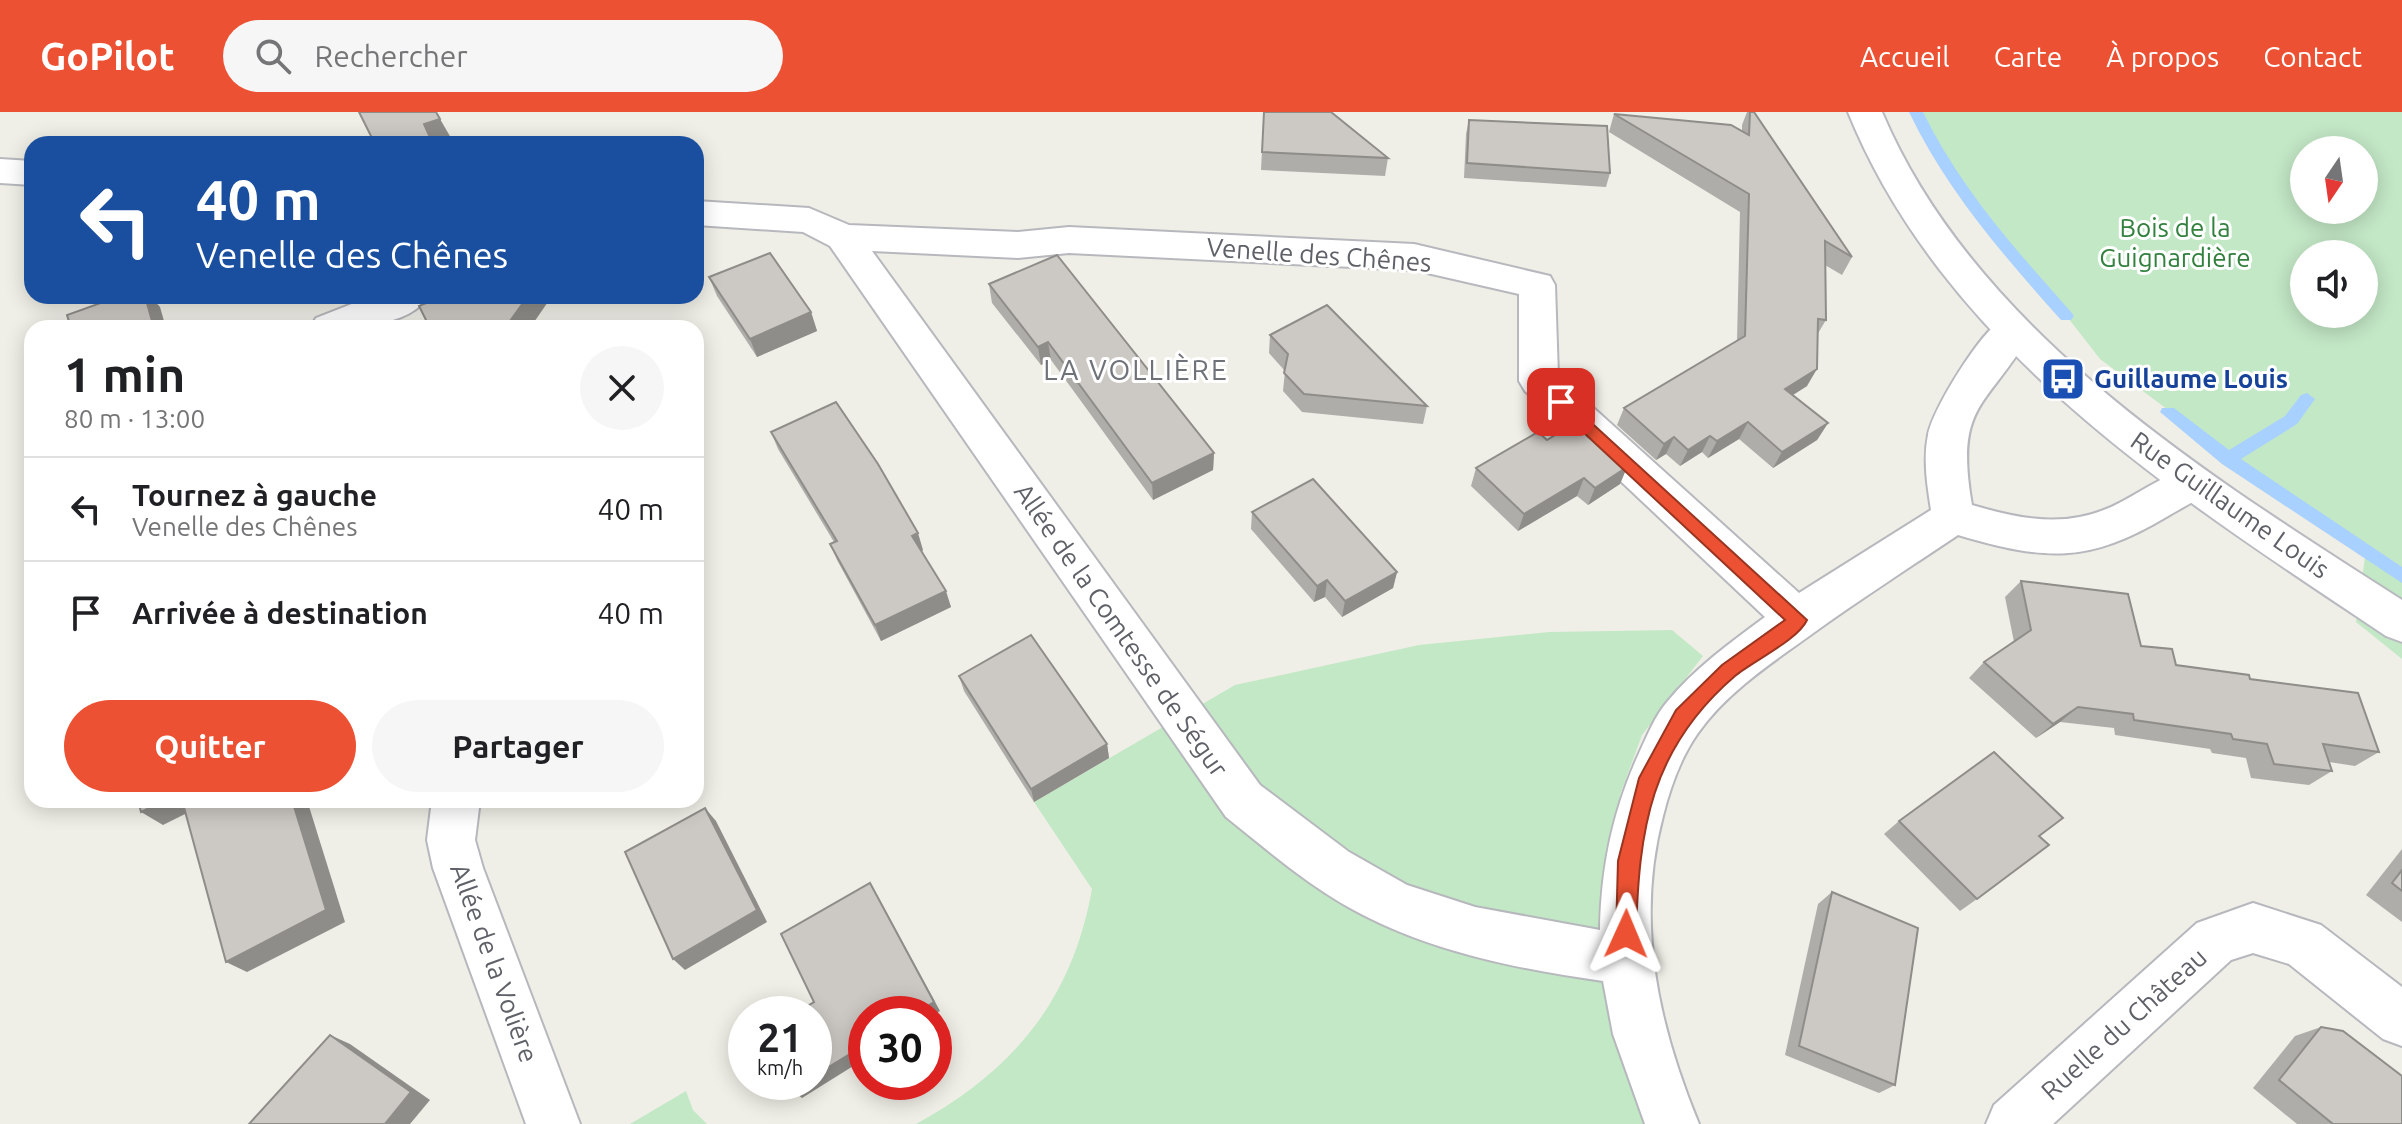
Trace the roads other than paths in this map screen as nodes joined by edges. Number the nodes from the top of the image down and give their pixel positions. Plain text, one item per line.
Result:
1 (1865, 112) edge
2 (0, 171) edge
3 (24, 172) edge
4 (704, 213) edge
5 (843, 237) junction
6 (377, 304) edge
7 (318, 319) edge
8 (2013, 331) junction
9 (2190, 483) junction
10 (1953, 517) junction
11 (1798, 620) junction
12 (2402, 623) edge
13 (455, 808) edge
14 (1625, 959) junction
15 (2402, 1020) edge
16 (553, 1124) edge
17 (1672, 1124) edge
18 (2013, 1124) edge

1 - 8 street, Rue Guillaume Louis
2 - 3 street
4 - 5 street, Allée de la Comtesse de Ségur
5 - 11 street, Venelle des Chênes
5 - 14 street, Allée de la Comtesse de Ségur
6 - 7 street
8 - 9 street, Rue Guillaume Louis
8 - 10 street
9 - 10 street
9 - 12 street, Rue Guillaume Louis
10 - 11 street
11 - 14 street
13 - 16 street, Allée de la Volière
14 - 17 street
15 - 18 street, Ruelle du Château

